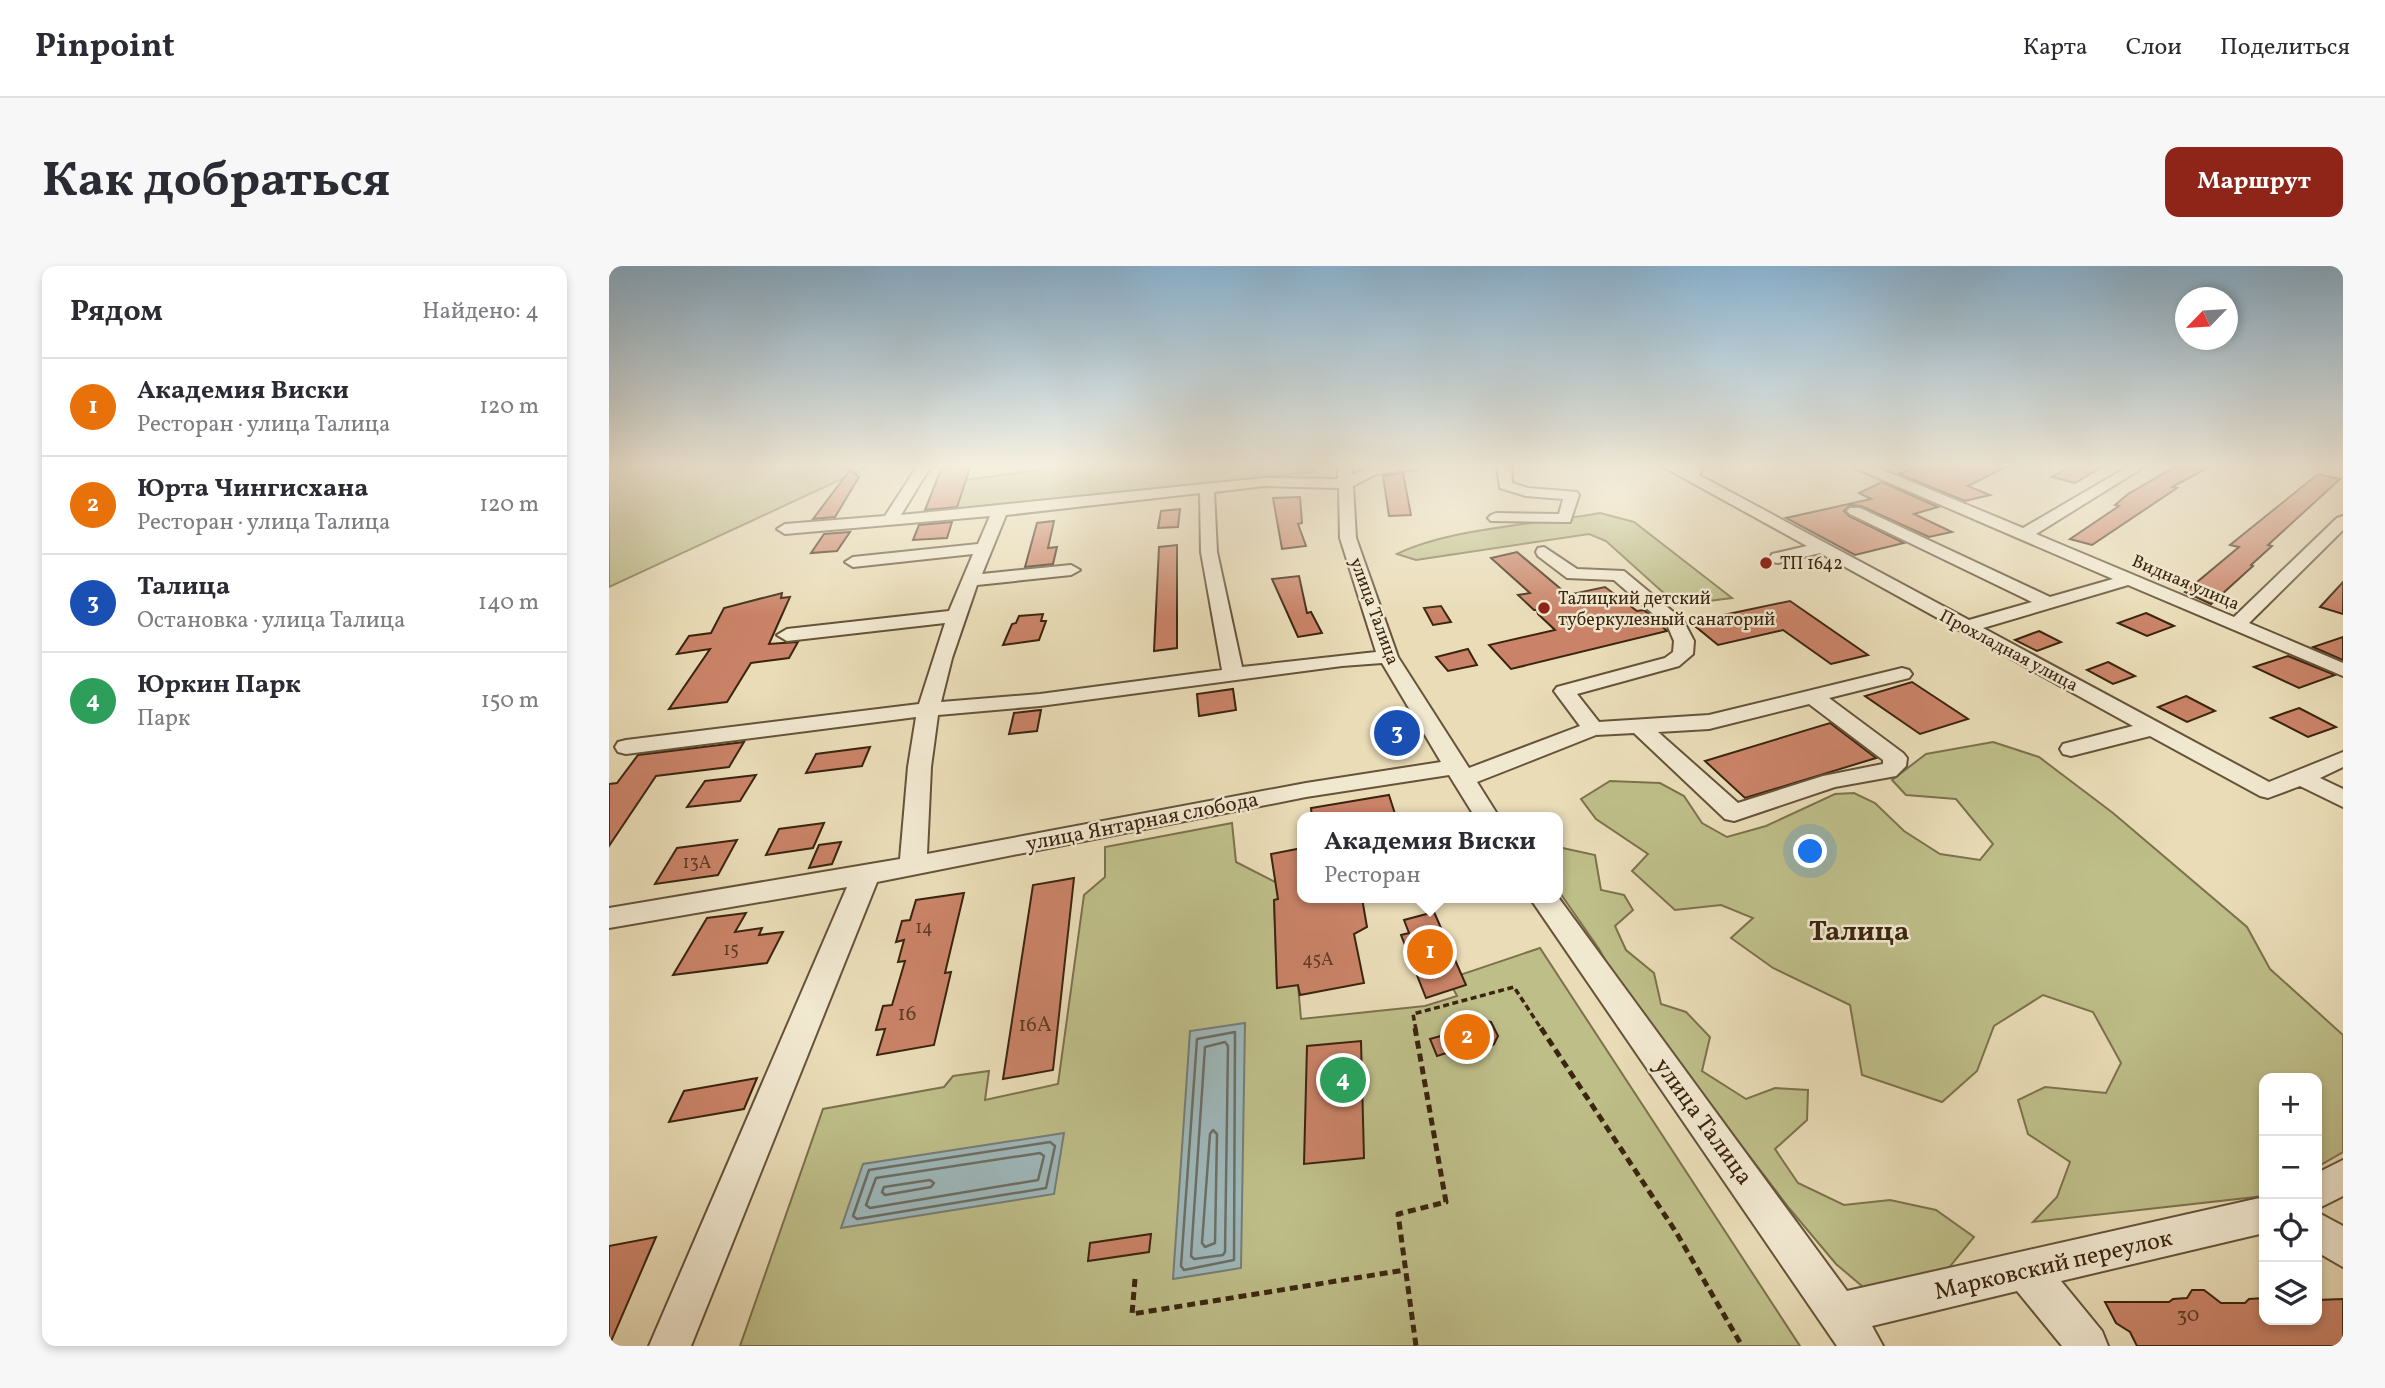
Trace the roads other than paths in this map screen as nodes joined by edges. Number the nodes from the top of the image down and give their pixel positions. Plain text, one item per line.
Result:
1 (906, 515) edge
2 (998, 515) edge
3 (1208, 515) edge
4 (1347, 515) edge
5 (1566, 515) edge
6 (1767, 515) edge
7 (1865, 515) edge
8 (1979, 515) edge
9 (2056, 515) edge
10 (893, 516) joint
11 (1496, 518) dead end
12 (2343, 520) edge
13 (785, 529) dead end
14 (2023, 535) junction
15 (983, 548) junction
16 (1821, 548) junction
17 (1544, 552) dead end
18 (1778, 558) dead end
19 (853, 562) dead end
20 (1071, 570) dead end
21 (971, 580) junction
22 (2127, 580) junction
23 (2047, 603) junction
24 (957, 616) junction
25 (2236, 625) junction
26 (1966, 627) junction
27 (787, 635) dead end
28 (1388, 657) junction
29 (2343, 670) edge
30 (1233, 673) junction
31 (1902, 674) dead end
32 (1815, 698) junction
33 (928, 709) junction
34 (1639, 726) junction
35 (1593, 729) junction
36 (2153, 729) junction
37 (626, 747) dead end
38 (2071, 749) dead end
39 (2343, 759) edge
40 (1458, 773) junction
41 (2300, 777) junction
42 (2343, 799) edge
43 (1484, 812) edge
44 (913, 864) junction
45 (866, 875) junction
46 (1548, 903) edge
47 (609, 918) edge
48 (2343, 1177) edge
49 (2322, 1189) edge
50 (2259, 1216) edge
51 (2322, 1233) edge
52 (2343, 1248) edge
53 (2025, 1271) junction
54 (1842, 1313) junction
55 (670, 1346) edge
56 (1862, 1346) edge
57 (2087, 1346) edge

1 - 10 street
2 - 15 street
3 - 30 street
4 - 28 street, улица Талица
5 - 11 street
6 - 16 street, Прохладная улица
7 - 23 street
8 - 14 street, Видная улица
9 - 14 street
10 - 13 street
12 - 25 street
14 - 22 street, Видная улица
15 - 19 street
15 - 21 street
16 - 18 street
16 - 26 street, Прохладная улица
17 - 35 street
20 - 21 street
21 - 24 street
22 - 23 street
22 - 25 street, Видная улица
23 - 26 street
24 - 27 street
24 - 33 street
25 - 29 street, Видная улица
26 - 36 street, Прохладная улица
28 - 30 street
28 - 40 street, улица Талица
30 - 33 street
31 - 32 street, улица Янтарная слобода
32 - 34 street, улица Янтарная слобода
32 - 34 street
33 - 37 street
33 - 44 street
34 - 35 street, улица Янтарная слобода
35 - 40 street, улица Янтарная слобода
36 - 38 street
36 - 41 street, Прохладная улица
39 - 41 street, Прохладная улица
40 - 43 street, улица Талица
40 - 44 street, улица Янтарная слобода
41 - 42 street
44 - 45 street, улица Янтарная слобода
45 - 47 street, улица Янтарная слобода
45 - 55 street
46 - 54 street, улица Талица
48 - 49 street
50 - 53 street, Марковский переулок
51 - 52 street
53 - 54 street, Марковский переулок
53 - 57 street
54 - 56 street, улица Талица

